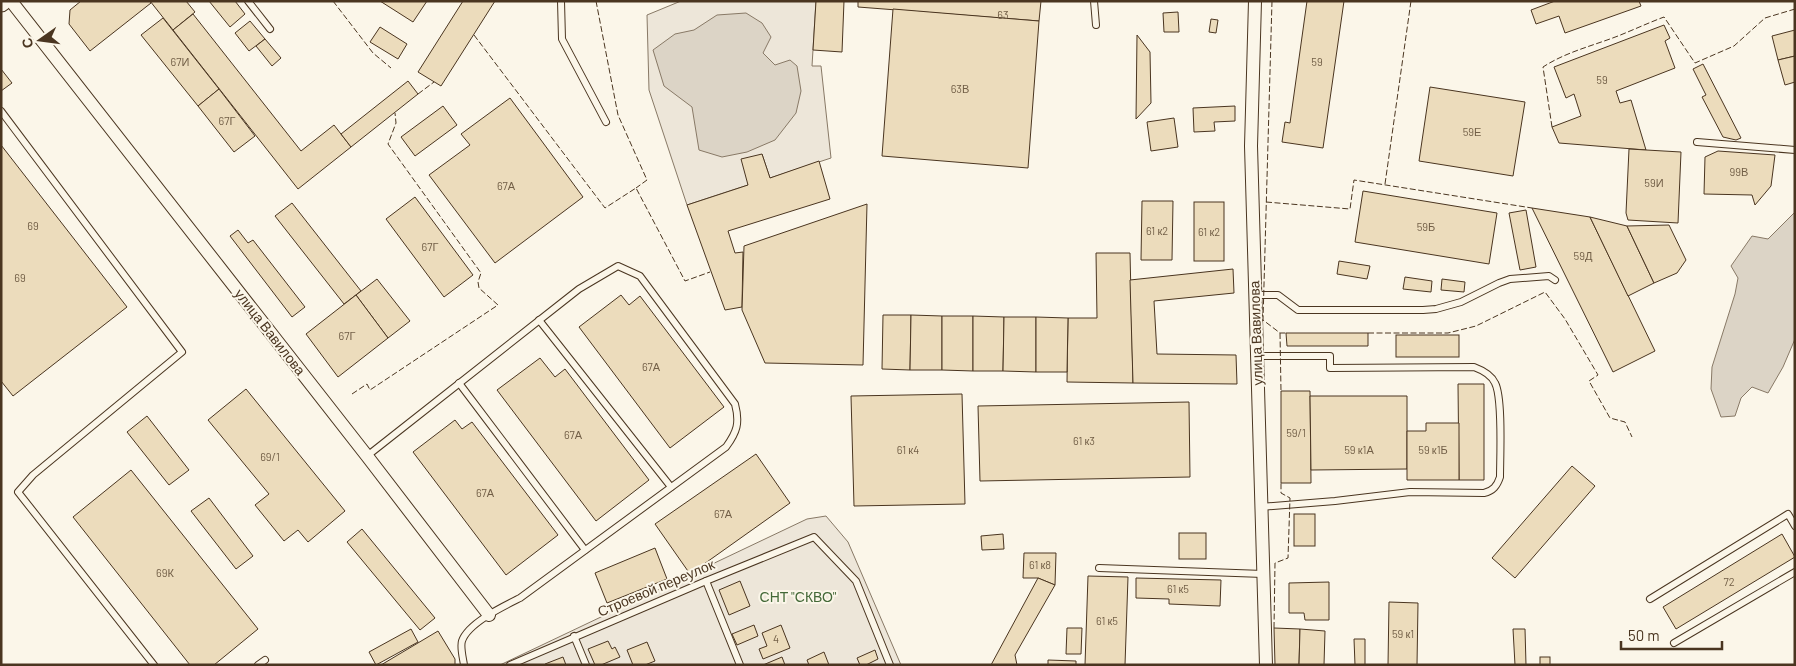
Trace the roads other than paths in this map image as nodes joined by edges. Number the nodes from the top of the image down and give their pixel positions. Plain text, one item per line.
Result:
1 (10, 1) edge
2 (248, 1) edge
3 (561, 1) edge
4 (1094, 1) edge
5 (1255, 1) edge
6 (1096, 25) dead end
7 (270, 29) dead end
8 (1, 111) edge
9 (606, 122) dead end
10 (1697, 142) dead end
11 (1795, 150) edge
12 (1555, 280) dead end
13 (1255, 295) junction
14 (539, 320) junction
15 (1257, 356) junction
16 (459, 383) junction
17 (367, 456) junction
18 (671, 487) junction
19 (1261, 507) junction
20 (1795, 526) edge
21 (585, 550) junction
22 (1100, 568) dead end
23 (1795, 572) edge
24 (1263, 574) junction
25 (706, 581) junction
26 (1650, 599) dead end
27 (489, 615) junction
28 (574, 636) junction
29 (1674, 644) dead end
30 (265, 660) dead end
31 (154, 665) edge
32 (258, 665) edge
33 (464, 665) edge
34 (510, 665) edge
35 (586, 665) edge
36 (740, 665) edge
37 (890, 665) edge
38 (1266, 665) edge

1 - 17 street, улица Вавилова
2 - 7 lane
3 - 9 lane
4 - 6 lane
5 - 13 street, улица Вавилова
8 - 31 lane
10 - 11 lane
12 - 13 lane
13 - 15 street, улица Вавилова
14 - 16 lane
14 - 18 lane
14 - 18 lane
15 - 19 street, улица Вавилова
15 - 19 lane
16 - 17 lane
16 - 21 lane
17 - 27 street, улица Вавилова
18 - 21 lane
19 - 24 street, улица Вавилова
20 - 26 lane
21 - 27 lane
22 - 24 lane
23 - 29 lane
24 - 38 street, улица Вавилова
25 - 28 lane, Строевой переулок
25 - 36 lane
25 - 37 lane, Строевой переулок
27 - 33 lane
28 - 34 lane, Строевой переулок
28 - 35 lane
30 - 32 lane

